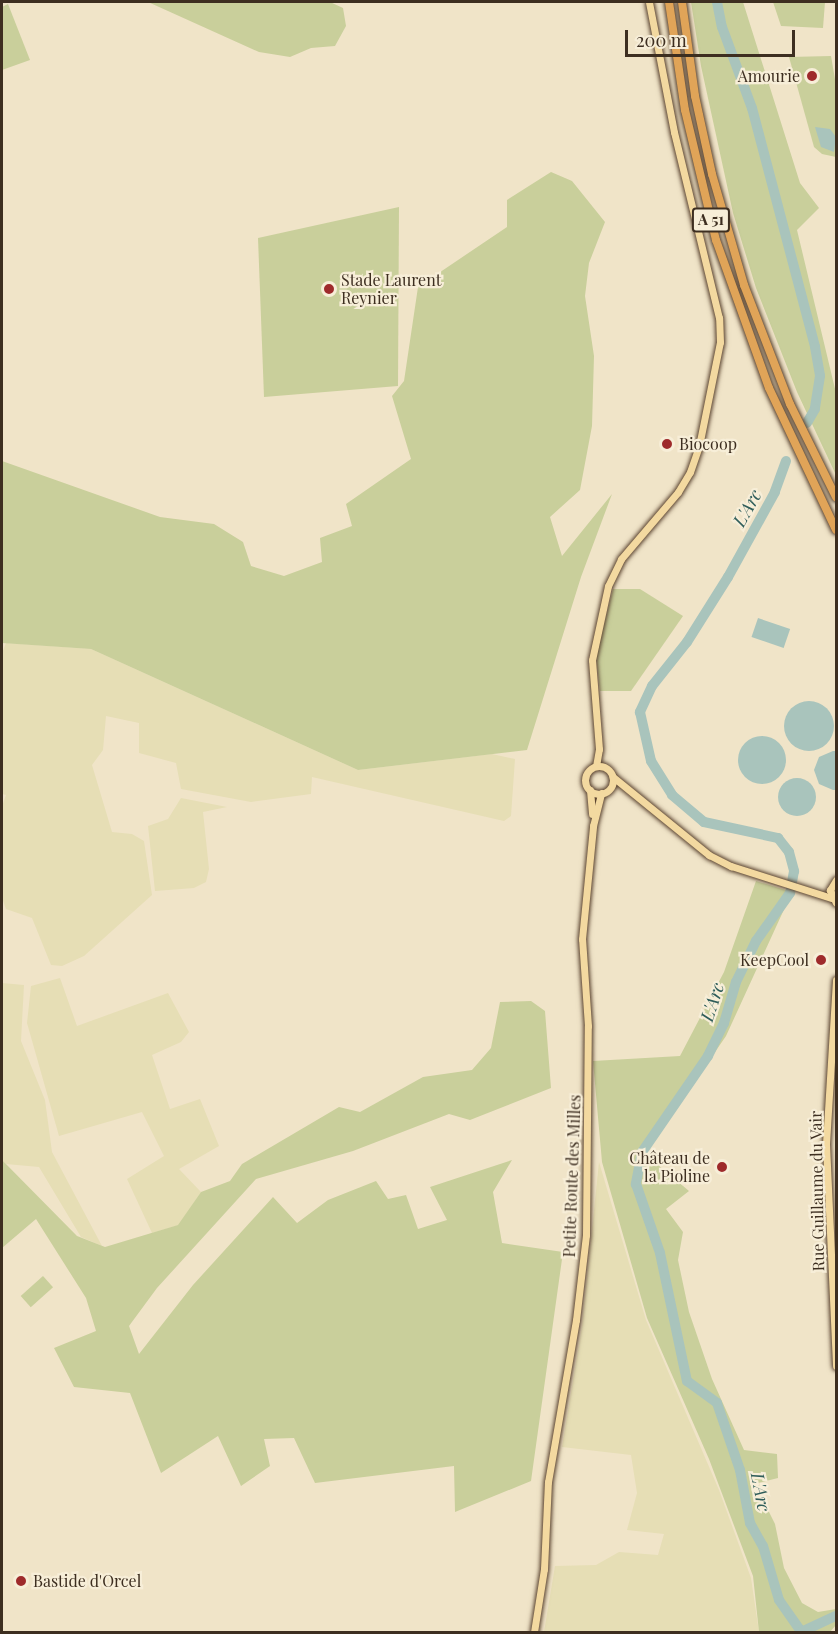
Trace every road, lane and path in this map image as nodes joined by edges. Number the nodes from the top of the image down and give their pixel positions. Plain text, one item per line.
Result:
1 (649, 2) edge
2 (669, 2) edge
3 (682, 2) edge
4 (837, 498) edge
5 (837, 530) edge
6 (599, 749) junction
7 (596, 766) junction
8 (605, 767) junction
9 (613, 777) junction
10 (609, 789) junction
11 (590, 790) junction
12 (627, 792) junction
13 (601, 793) junction
14 (593, 826) junction
15 (834, 883) edge
16 (813, 890) junction
17 (834, 900) edge
18 (837, 980) edge
19 (837, 1366) edge
20 (534, 1632) edge

1 - 6 main road
2 - 5 highway, A 51
3 - 4 highway, A 51
6 - 7 main road
6 - 8 main road
7 - 8 main road
7 - 11 main road
8 - 9 main road
9 - 10 main road
9 - 12 main road
10 - 12 main road
10 - 13 main road
11 - 13 main road
11 - 14 main road, Petite Route des Milles
12 - 16 main road
13 - 14 main road, Petite Route des Milles
14 - 20 main road, Petite Route des Milles
15 - 16 main road
15 - 17 main road
16 - 17 main road
18 - 19 main road, Rue Guillaume du Vair

